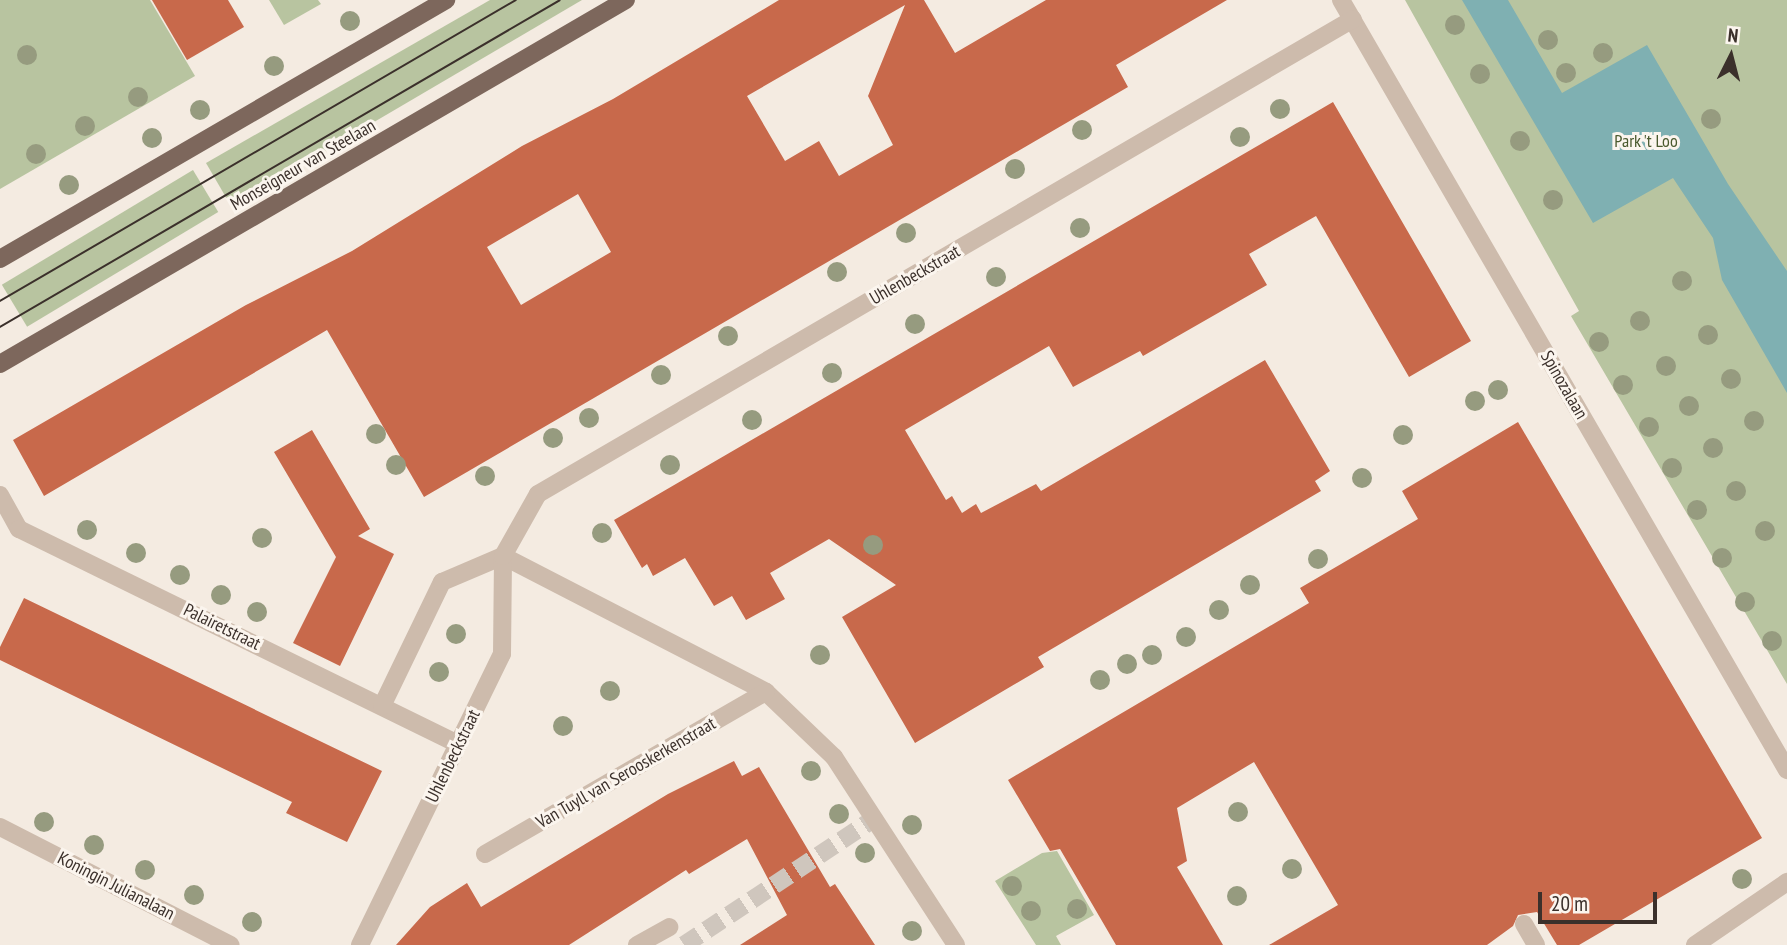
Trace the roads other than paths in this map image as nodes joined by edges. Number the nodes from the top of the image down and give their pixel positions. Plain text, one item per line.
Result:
1 (446, 0) edge
2 (626, 0) edge
3 (1341, 0) edge
4 (1353, 19) junction
5 (0, 259) edge
6 (0, 364) edge
7 (0, 495) edge
8 (503, 556) junction
9 (766, 692) junction
10 (382, 706) junction
11 (458, 744) junction
12 (1787, 770) edge
13 (0, 827) edge
14 (485, 854) dead end
15 (1787, 883) edge
16 (1524, 924) dead end
17 (669, 927) dead end
18 (231, 945) edge
19 (360, 945) edge
20 (637, 945) edge
21 (956, 945) edge
22 (1536, 945) edge
23 (1695, 945) edge

1 - 5 main road
2 - 6 main road, Monseigneur van Steelaan
3 - 4 street, Spinozalaan
4 - 8 street, Uhlenbeckstraat
4 - 12 street, Spinozalaan
7 - 10 street, Palairetstraat
8 - 9 street
8 - 10 street
8 - 11 street, Uhlenbeckstraat
9 - 14 street, Van Tuyll van Serooskerkenstraat
9 - 21 street
10 - 11 street, Palairetstraat
11 - 19 street, Uhlenbeckstraat
13 - 18 street, Koningin Julianalaan
15 - 23 street
16 - 22 street
17 - 20 street

